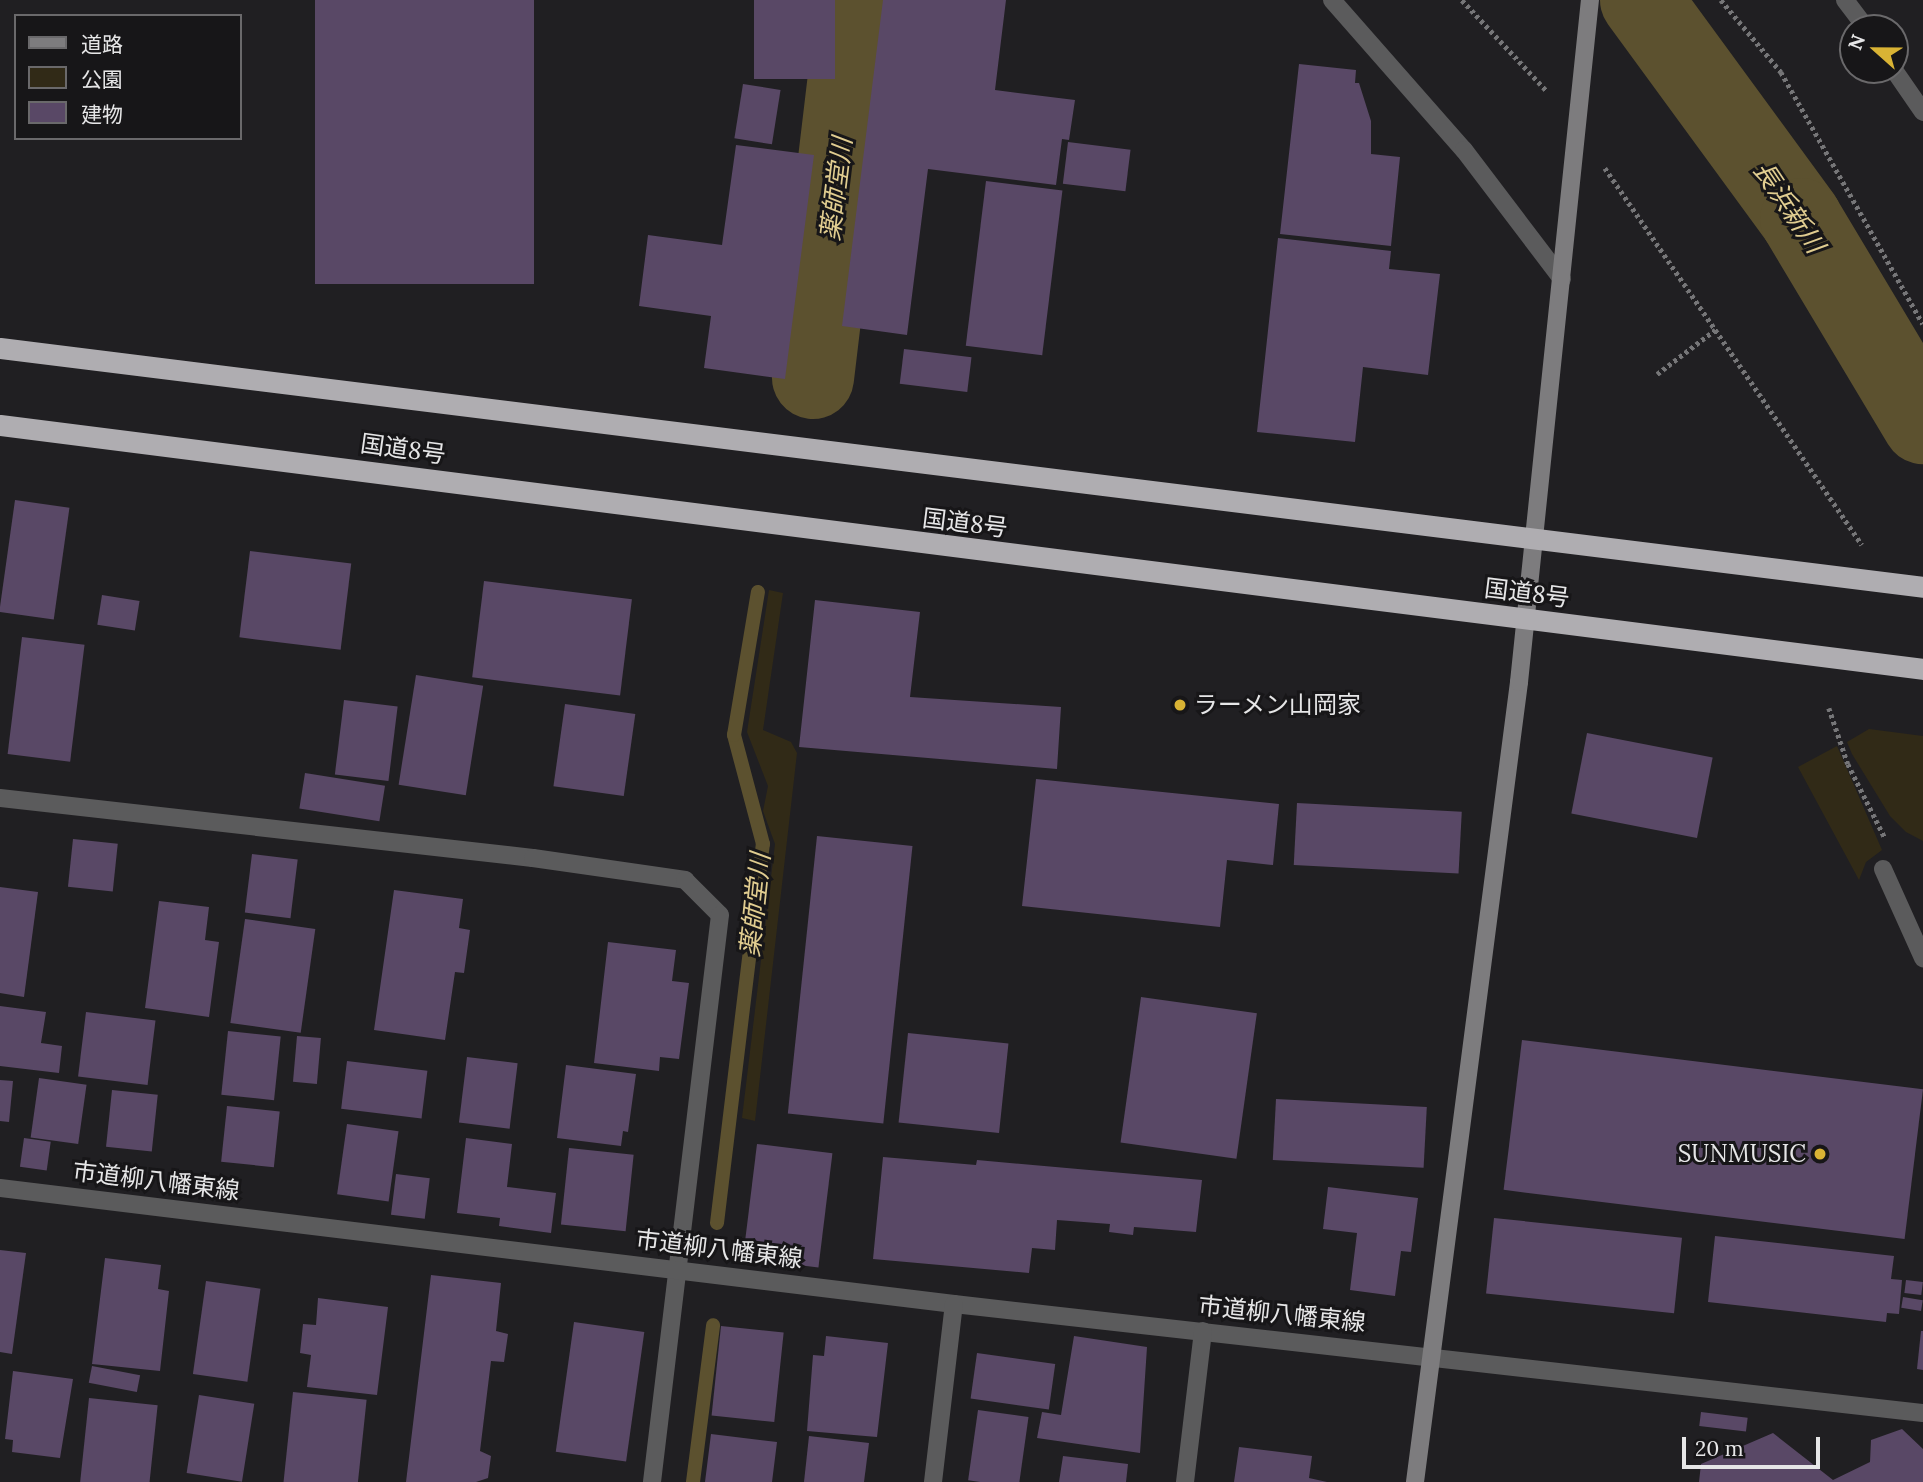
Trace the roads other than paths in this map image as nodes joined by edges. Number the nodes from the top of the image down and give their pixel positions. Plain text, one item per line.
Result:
1 (1332, 0) edge
2 (1590, 0) edge
3 (1844, 0) edge
4 (1855, 14) edge
5 (1904, 84) edge
6 (1923, 112) edge
7 (1562, 279) junction
8 (0, 348) edge
9 (0, 425) edge
10 (1534, 536) junction
11 (1923, 587) edge
12 (1526, 619) junction
13 (1923, 669) edge
14 (0, 798) edge
15 (1883, 869) road end
16 (1923, 958) edge
17 (0, 1188) edge
18 (677, 1267) junction
19 (954, 1304) junction
20 (1203, 1331) junction
21 (1433, 1355) junction
22 (1923, 1413) edge
23 (652, 1482) edge
24 (933, 1482) edge
25 (1185, 1482) edge
26 (1415, 1482) edge

1 - 7 street
2 - 7 street
3 - 4 street
5 - 6 street
7 - 10 street
8 - 10 highway, 国道8号
9 - 12 highway, 国道8号
10 - 11 highway, 国道8号
10 - 12 street
12 - 13 highway, 国道8号
12 - 21 street
14 - 18 street
15 - 16 street
17 - 18 street, 市道柳八幡東線
18 - 19 street, 市道柳八幡東線
18 - 23 street
19 - 20 street, 市道柳八幡東線
19 - 24 street
20 - 21 street, 市道柳八幡東線
20 - 25 street
21 - 22 street, 市道柳八幡東線
21 - 26 street

